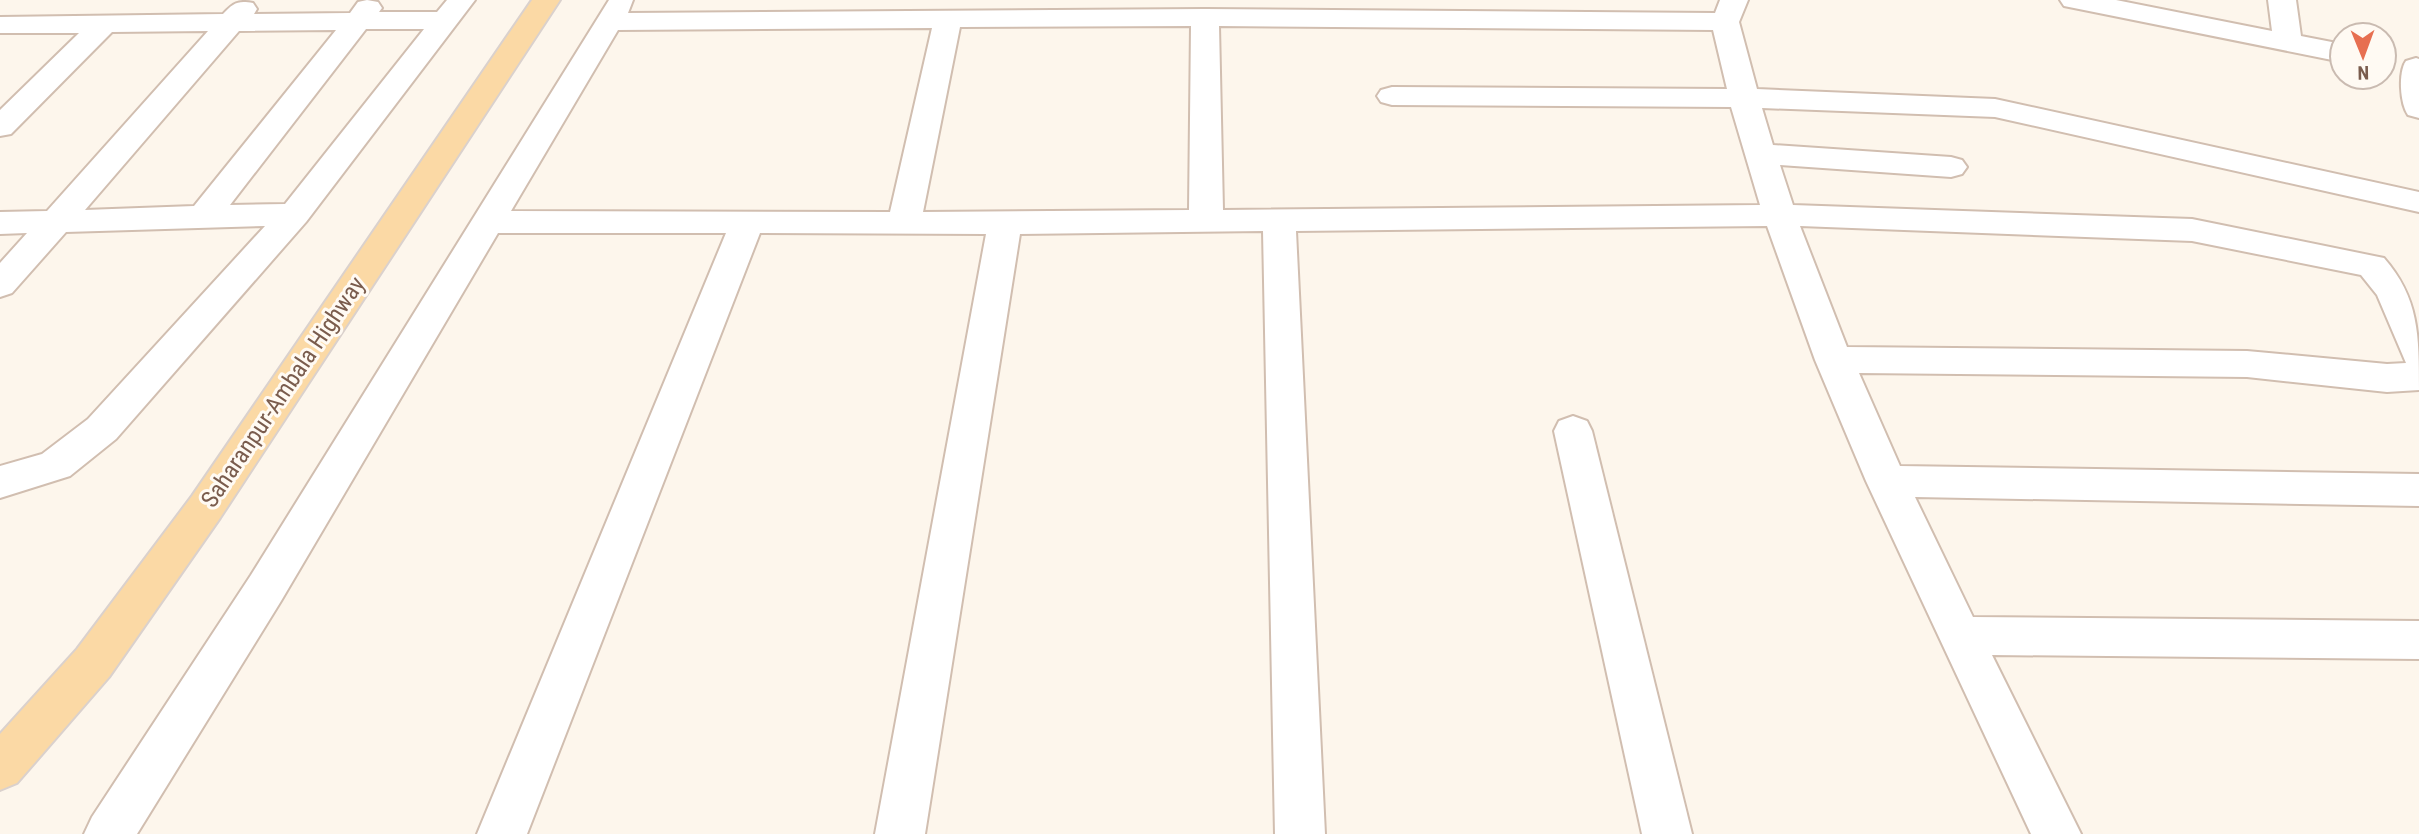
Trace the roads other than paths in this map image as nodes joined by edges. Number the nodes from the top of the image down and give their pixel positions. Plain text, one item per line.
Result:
1 (545, 0) edge
2 (2074, 0) edge
3 (2282, 0) edge
4 (366, 10) edge
5 (453, 10) edge
6 (242, 11) edge
7 (615, 11) edge
8 (1730, 11) edge
9 (1199, 12) edge
10 (96, 16) edge
11 (948, 19) junction
12 (0, 25) edge
13 (2288, 43) junction
14 (2328, 50) edge
15 (2398, 63) edge
16 (2418, 67) edge
17 (42, 85) junction
18 (0, 86) edge
19 (1392, 96) dead end
20 (1744, 98) junction
21 (2419, 109) edge
22 (0, 127) edge
23 (1760, 153) junction
24 (1951, 167) dead end
25 (2419, 202) edge
26 (294, 214) junction
27 (205, 215) junction
28 (1778, 215) junction
29 (1206, 220) junction
30 (1279, 220) junction
31 (905, 221) junction
32 (55, 222) junction
33 (487, 222) junction
34 (0, 223) edge
35 (747, 223) junction
36 (1005, 223) junction
37 (0, 285) edge
38 (2419, 353) edge
39 (1834, 360) junction
40 (2419, 376) edge
41 (1573, 431) dead end
42 (1886, 481) junction
43 (0, 482) edge
44 (2419, 491) edge
45 (1962, 636) junction
46 (2419, 640) edge
47 (0, 768) edge
48 (109, 834) edge
49 (502, 834) edge
50 (900, 834) edge
51 (1300, 834) edge
52 (1667, 834) edge
53 (2056, 834) edge

1 - 47 main road, Saharanpur-Ambala Highway
2 - 13 street
3 - 13 street
4 - 5 street
4 - 6 street
4 - 27 street
5 - 26 street
6 - 10 street
6 - 32 street
7 - 11 street
7 - 33 street
8 - 9 street
8 - 20 street
9 - 11 street
9 - 29 street
10 - 12 street
10 - 17 street
11 - 31 street
13 - 14 street
15 - 16 street
16 - 21 street
17 - 18 street
17 - 22 street
19 - 20 street
20 - 23 street
20 - 25 street
23 - 24 street
23 - 28 street
26 - 27 street
26 - 43 street
27 - 32 street
28 - 30 street
28 - 38 street
28 - 39 street
29 - 30 street
29 - 36 street
30 - 51 street
31 - 35 street
31 - 36 street
32 - 34 street
32 - 37 street
33 - 35 street
33 - 48 street
35 - 49 street
36 - 50 street
39 - 40 street
39 - 42 street
41 - 52 street
42 - 44 street
42 - 45 street
45 - 46 street
45 - 53 street

